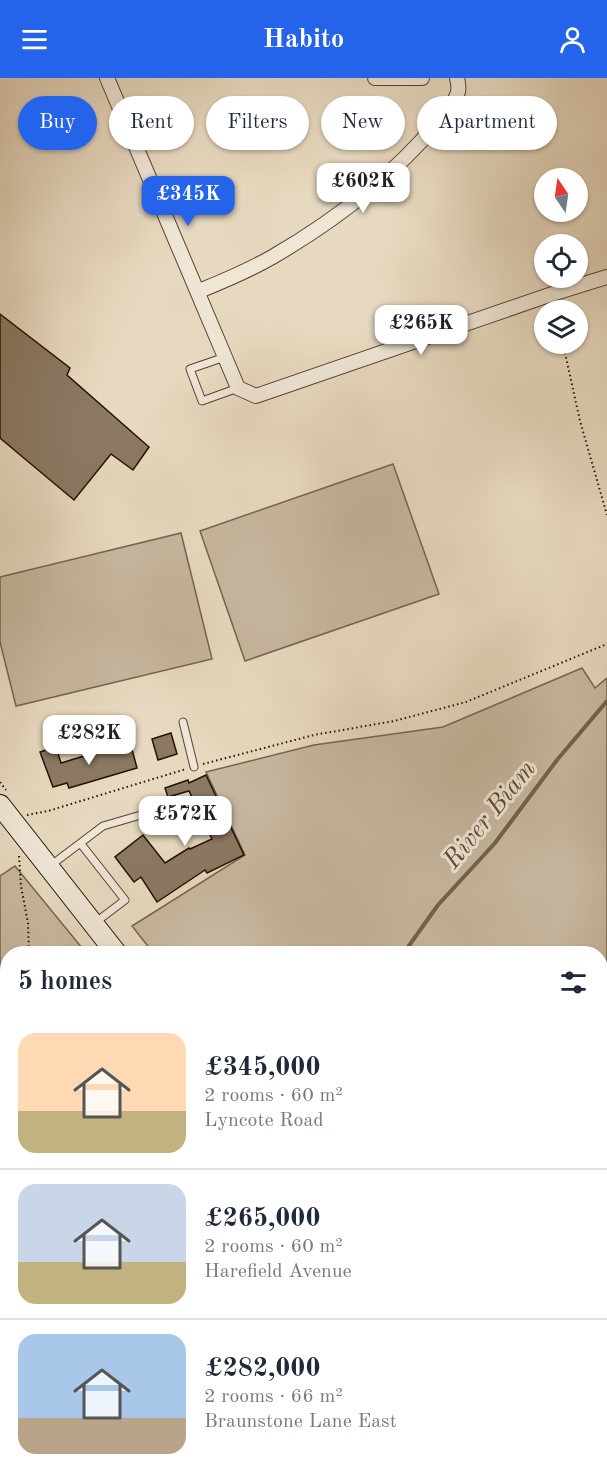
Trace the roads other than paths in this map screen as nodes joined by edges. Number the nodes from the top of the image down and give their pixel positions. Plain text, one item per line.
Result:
1 (107, 78) edge
2 (375, 78) edge
3 (422, 78) edge
4 (457, 78) edge
5 (607, 277) edge
6 (199, 291) junction
7 (225, 357) junction
8 (238, 388) junction
9 (183, 722) dead end
10 (194, 767) road end
11 (0, 805) edge
12 (186, 827) dead end
13 (81, 844) junction
14 (48, 868) junction
15 (94, 924) junction
16 (111, 946) edge

1 - 6 street
2 - 3 street
4 - 6 street
5 - 8 street
6 - 7 street
7 - 8 street
7 - 8 lane
9 - 10 lane
11 - 14 street
12 - 13 lane
13 - 14 lane
13 - 15 lane
14 - 15 street
15 - 16 street

